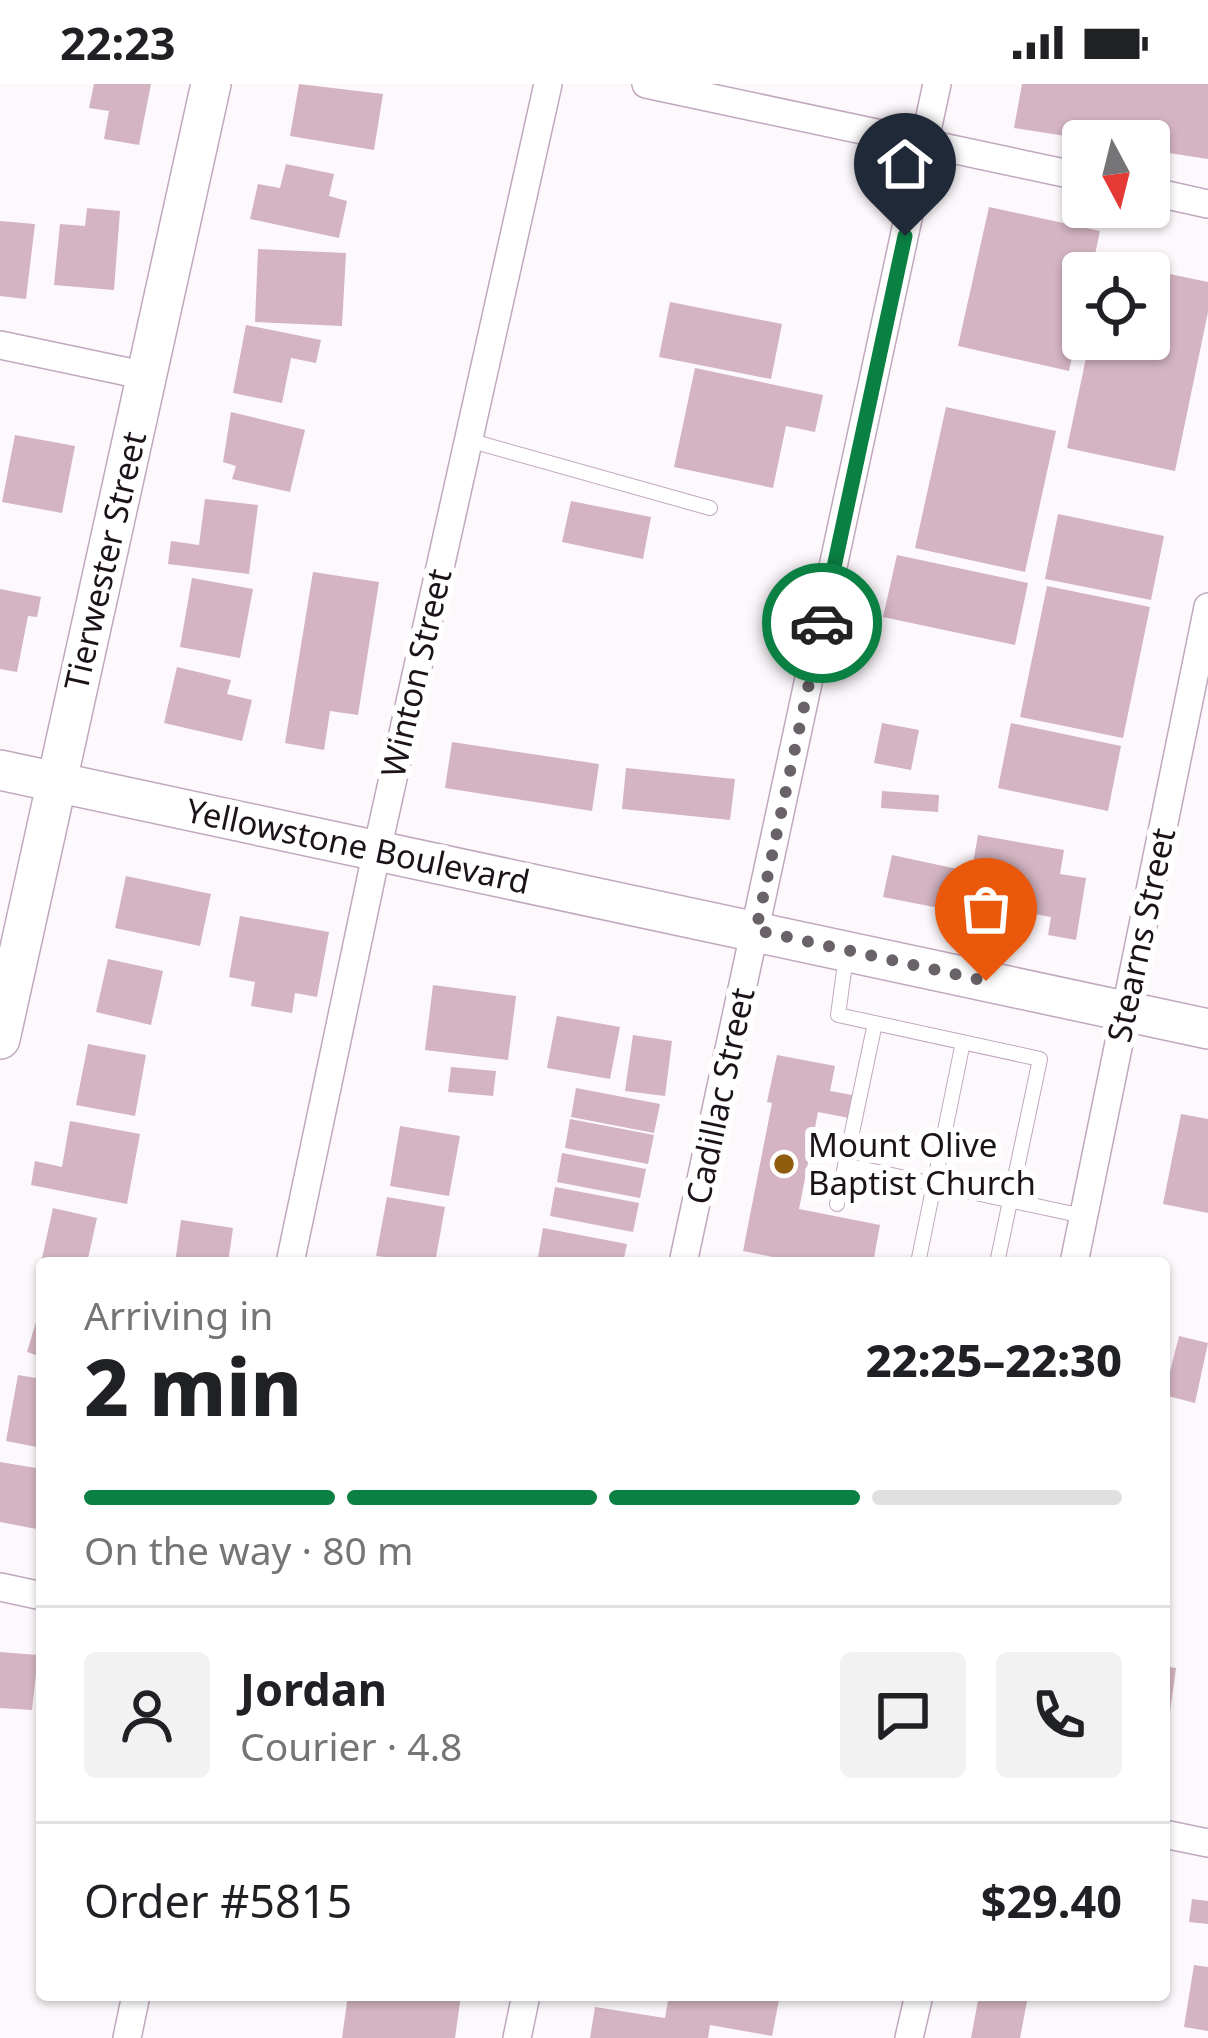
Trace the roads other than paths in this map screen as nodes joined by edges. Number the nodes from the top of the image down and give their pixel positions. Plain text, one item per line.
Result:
1 (211, 84) edge
2 (548, 84) edge
3 (646, 84) edge
4 (937, 84) edge
5 (925, 144) junction
6 (1062, 173) edge
7 (1170, 196) edge
8 (1208, 204) edge
9 (0, 345) edge
10 (146, 376) junction
11 (468, 440) junction
12 (710, 508) dead end
13 (1208, 607) edge
14 (0, 770) edge
15 (56, 782) junction
16 (377, 850) junction
17 (756, 930) junction
18 (847, 951) junction
19 (1125, 1011) junction
20 (874, 1023) junction
21 (1208, 1029) edge
22 (0, 1039) edge
23 (963, 1042) junction
24 (845, 1165) junction
25 (934, 1184) junction
26 (1010, 1200) junction
27 (838, 1204) dead end
28 (1084, 1216) junction
29 (291, 1257) edge
30 (684, 1257) edge
31 (919, 1257) edge
32 (998, 1257) edge
33 (1075, 1257) edge
34 (0, 1587) edge
35 (36, 1594) edge
36 (1170, 1835) edge
37 (1208, 1843) edge
38 (135, 2001) edge
39 (525, 2001) edge
40 (918, 2001) edge
41 (127, 2038) edge
42 (517, 2038) edge
43 (909, 2038) edge

1 - 10 street, Tierwester Street
2 - 11 street, Winton Street
3 - 5 street
4 - 5 street, Cadillac Street
5 - 6 street
5 - 17 street, Cadillac Street
7 - 8 street
9 - 10 street
10 - 15 street, Tierwester Street
11 - 12 lane
11 - 16 street, Winton Street
13 - 19 street, Stearns Street
14 - 15 street, Yellowstone Boulevard
15 - 16 street, Yellowstone Boulevard
15 - 22 street, Tierwester Street
16 - 17 street, Yellowstone Boulevard
16 - 29 street, Winton Street
17 - 18 street, Yellowstone Boulevard
17 - 30 street, Cadillac Street
18 - 19 street, Yellowstone Boulevard
18 - 20 lane
19 - 21 street, Yellowstone Boulevard
19 - 28 street, Stearns Street
20 - 23 lane
20 - 24 lane
23 - 25 lane
23 - 26 lane
24 - 25 lane
24 - 27 lane
25 - 26 lane
25 - 31 lane
26 - 28 lane
26 - 32 lane
28 - 33 street, Stearns Street
34 - 35 street
36 - 37 street
38 - 41 street
39 - 42 street
40 - 43 street

